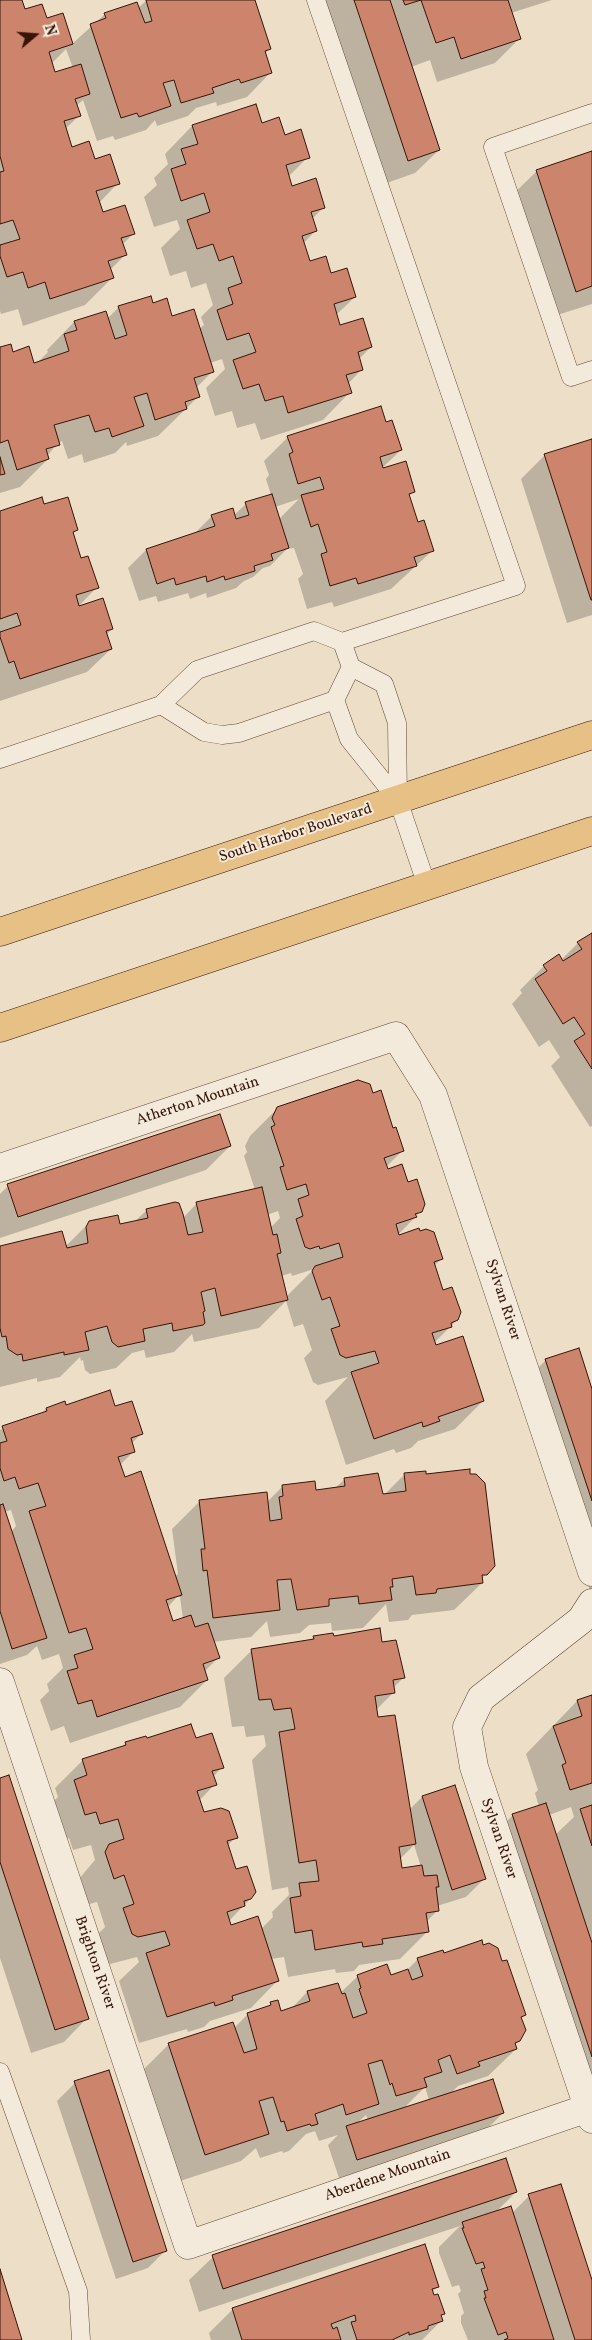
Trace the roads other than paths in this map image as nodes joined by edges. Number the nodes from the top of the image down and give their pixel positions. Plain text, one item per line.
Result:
1 (316, 0) edge
2 (592, 113) edge
3 (592, 370) edge
4 (342, 642) junction
5 (351, 667) junction
6 (335, 700) junction
7 (161, 704) junction
8 (592, 735) edge
9 (0, 759) edge
10 (398, 800) junction
11 (592, 831) edge
12 (427, 886) junction
13 (0, 932) edge
14 (0, 1028) edge
15 (396, 1036) joint
16 (0, 1168) edge
17 (592, 1572) edge
18 (592, 1603) edge
19 (0, 1682) edge
20 (0, 2072) edge
21 (590, 2113) edge
22 (188, 2245) joint
23 (81, 2340) edge

1 - 4 lane
2 - 3 lane
4 - 5 lane
4 - 7 lane
5 - 6 lane
5 - 10 lane
6 - 7 lane
6 - 10 lane
7 - 9 lane
8 - 10 main road, South Harbor Boulevard
10 - 12 lane
10 - 13 main road, South Harbor Boulevard
11 - 12 main road
12 - 14 main road
15 - 16 street, Atherton Mountain
15 - 17 street, Sylvan River
18 - 21 street, Sylvan River
19 - 22 street, Brighton River
20 - 23 lane
21 - 22 street, Aberdene Mountain

